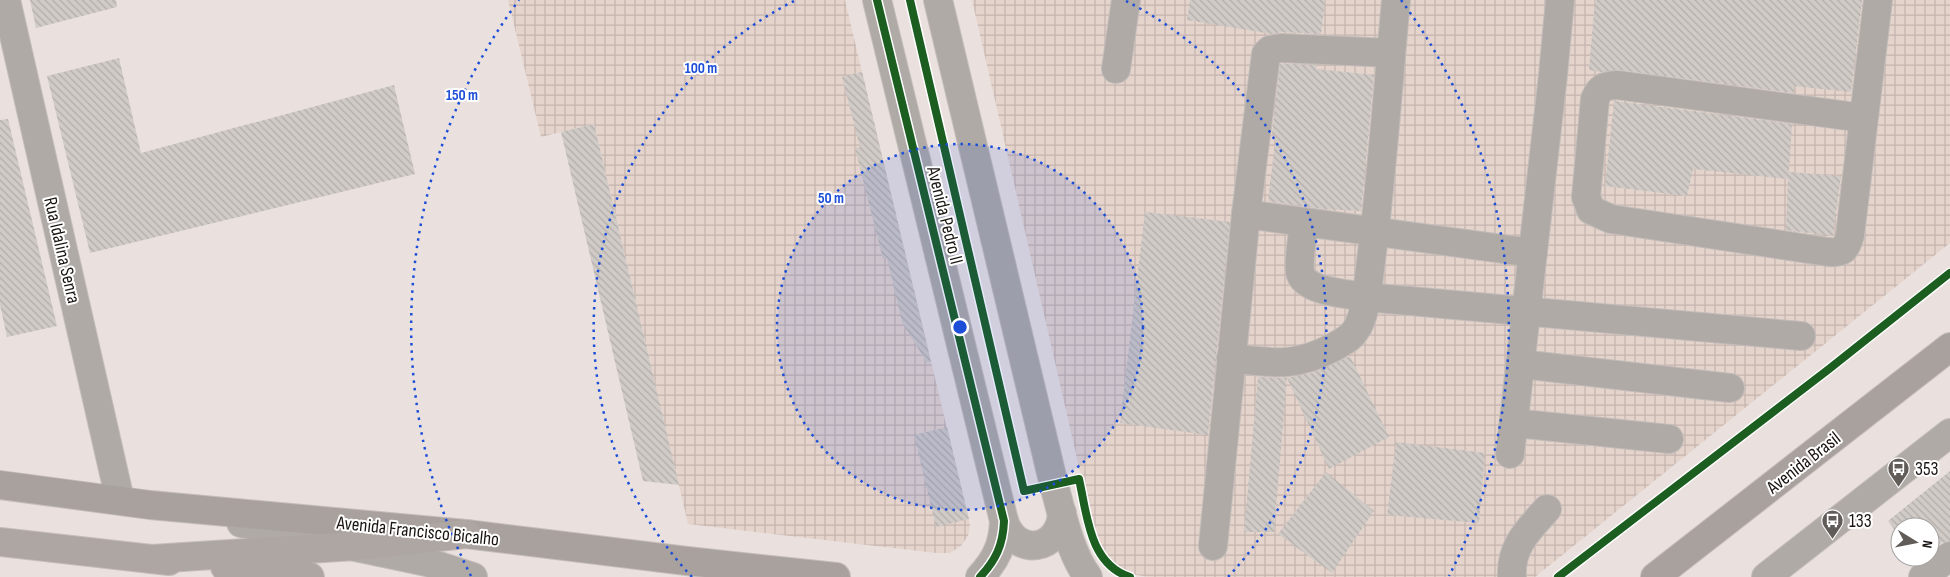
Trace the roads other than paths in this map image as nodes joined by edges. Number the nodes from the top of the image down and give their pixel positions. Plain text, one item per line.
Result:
1 (6, 0) edge
2 (877, 0) edge
3 (938, 0) edge
4 (1126, 0) edge
5 (1396, 0) edge
6 (1560, 0) edge
7 (1878, 0) edge
8 (1392, 53) junction
9 (1116, 69) dead end
10 (1863, 118) junction
11 (1246, 214) junction
12 (1304, 222) junction
13 (1375, 232) junction
14 (1533, 253) junction
15 (1366, 297) junction
16 (1526, 311) junction
17 (1801, 336) dead end
18 (1950, 347) edge
19 (1231, 358) junction
20 (1521, 364) junction
21 (1730, 388) dead end
22 (1514, 423) junction
23 (1950, 433) edge
24 (1669, 439) dead end
25 (1510, 454) dead end
26 (0, 485) edge
27 (120, 500) junction
28 (150, 505) junction
29 (1547, 509) dead end
30 (1062, 513) junction
31 (1004, 521) junction
32 (466, 534) junction
33 (0, 542) edge
34 (355, 546) junction
35 (1212, 546) dead end
36 (1950, 556) edge
37 (152, 559) junction
38 (310, 577) edge
39 (473, 577) edge
40 (836, 577) edge
41 (980, 577) edge
42 (1088, 577) edge
43 (1512, 577) edge
44 (1656, 577) edge
45 (1766, 577) edge
46 (1923, 577) edge

1 - 27 street, Rua Idalina Senra
2 - 31 street, Avenida Pedro II
3 - 30 street
4 - 9 street
5 - 8 street
6 - 14 street
7 - 10 street
8 - 11 street
8 - 13 street
10 - 10 street
11 - 12 street
11 - 19 street
12 - 13 street
12 - 15 street
13 - 14 street
13 - 15 street
14 - 16 street
15 - 16 street
15 - 19 street
16 - 17 street
16 - 20 street
18 - 44 main road, Avenida Brasil
19 - 35 street
20 - 21 street
20 - 22 street
22 - 24 street
22 - 25 street
23 - 45 street
26 - 27 main road, Avenida Francisco Bicalho
27 - 28 main road, Avenida Francisco Bicalho
28 - 32 main road, Avenida Francisco Bicalho
28 - 34 street
29 - 43 street
30 - 31 street
30 - 42 street
31 - 41 street, Avenida Pedro II
32 - 34 highway
32 - 40 main road, Avenida Francisco Bicalho
33 - 37 highway
34 - 37 highway
34 - 39 street
36 - 46 street
37 - 38 highway

